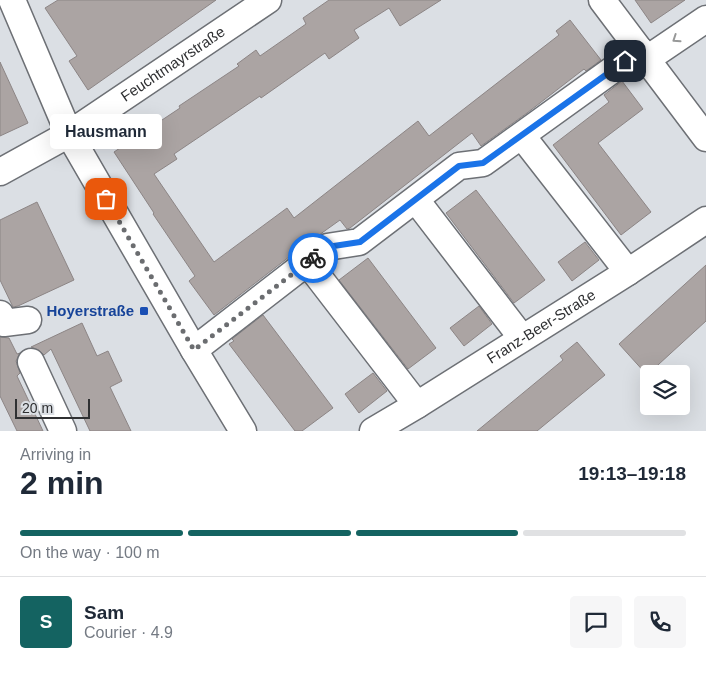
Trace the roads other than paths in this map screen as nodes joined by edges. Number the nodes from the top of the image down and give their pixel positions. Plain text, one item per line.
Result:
1 (12, 0) edge
2 (268, 0) edge
3 (602, 0) edge
4 (706, 19) edge
5 (644, 54) junction
6 (69, 134) junction
7 (522, 136) junction
8 (706, 138) edge
9 (0, 172) edge
10 (416, 200) junction
11 (706, 220) edge
12 (307, 262) junction
13 (628, 272) junction
14 (0, 314) edge
15 (28, 320) dead end
16 (522, 338) junction
17 (194, 350) junction
18 (30, 362) dead end
19 (417, 405) junction
20 (63, 431) edge
21 (242, 431) edge
22 (373, 431) edge

1 - 6 street
2 - 6 street, Feuchtmayrstraße
3 - 5 street
4 -> 5 street
5 - 7 street
5 - 8 street
6 - 9 street, Feuchtmayrstraße
6 - 17 street
7 - 10 street
7 - 13 street
10 - 12 street
10 - 16 street
11 - 13 street, Franz-Beer-Straße
12 - 17 street
12 - 19 street
13 - 16 street, Franz-Beer-Straße
14 - 15 street
16 - 19 street, Franz-Beer-Straße
17 - 21 street
18 - 20 street
19 - 22 street, Franz-Beer-Straße

